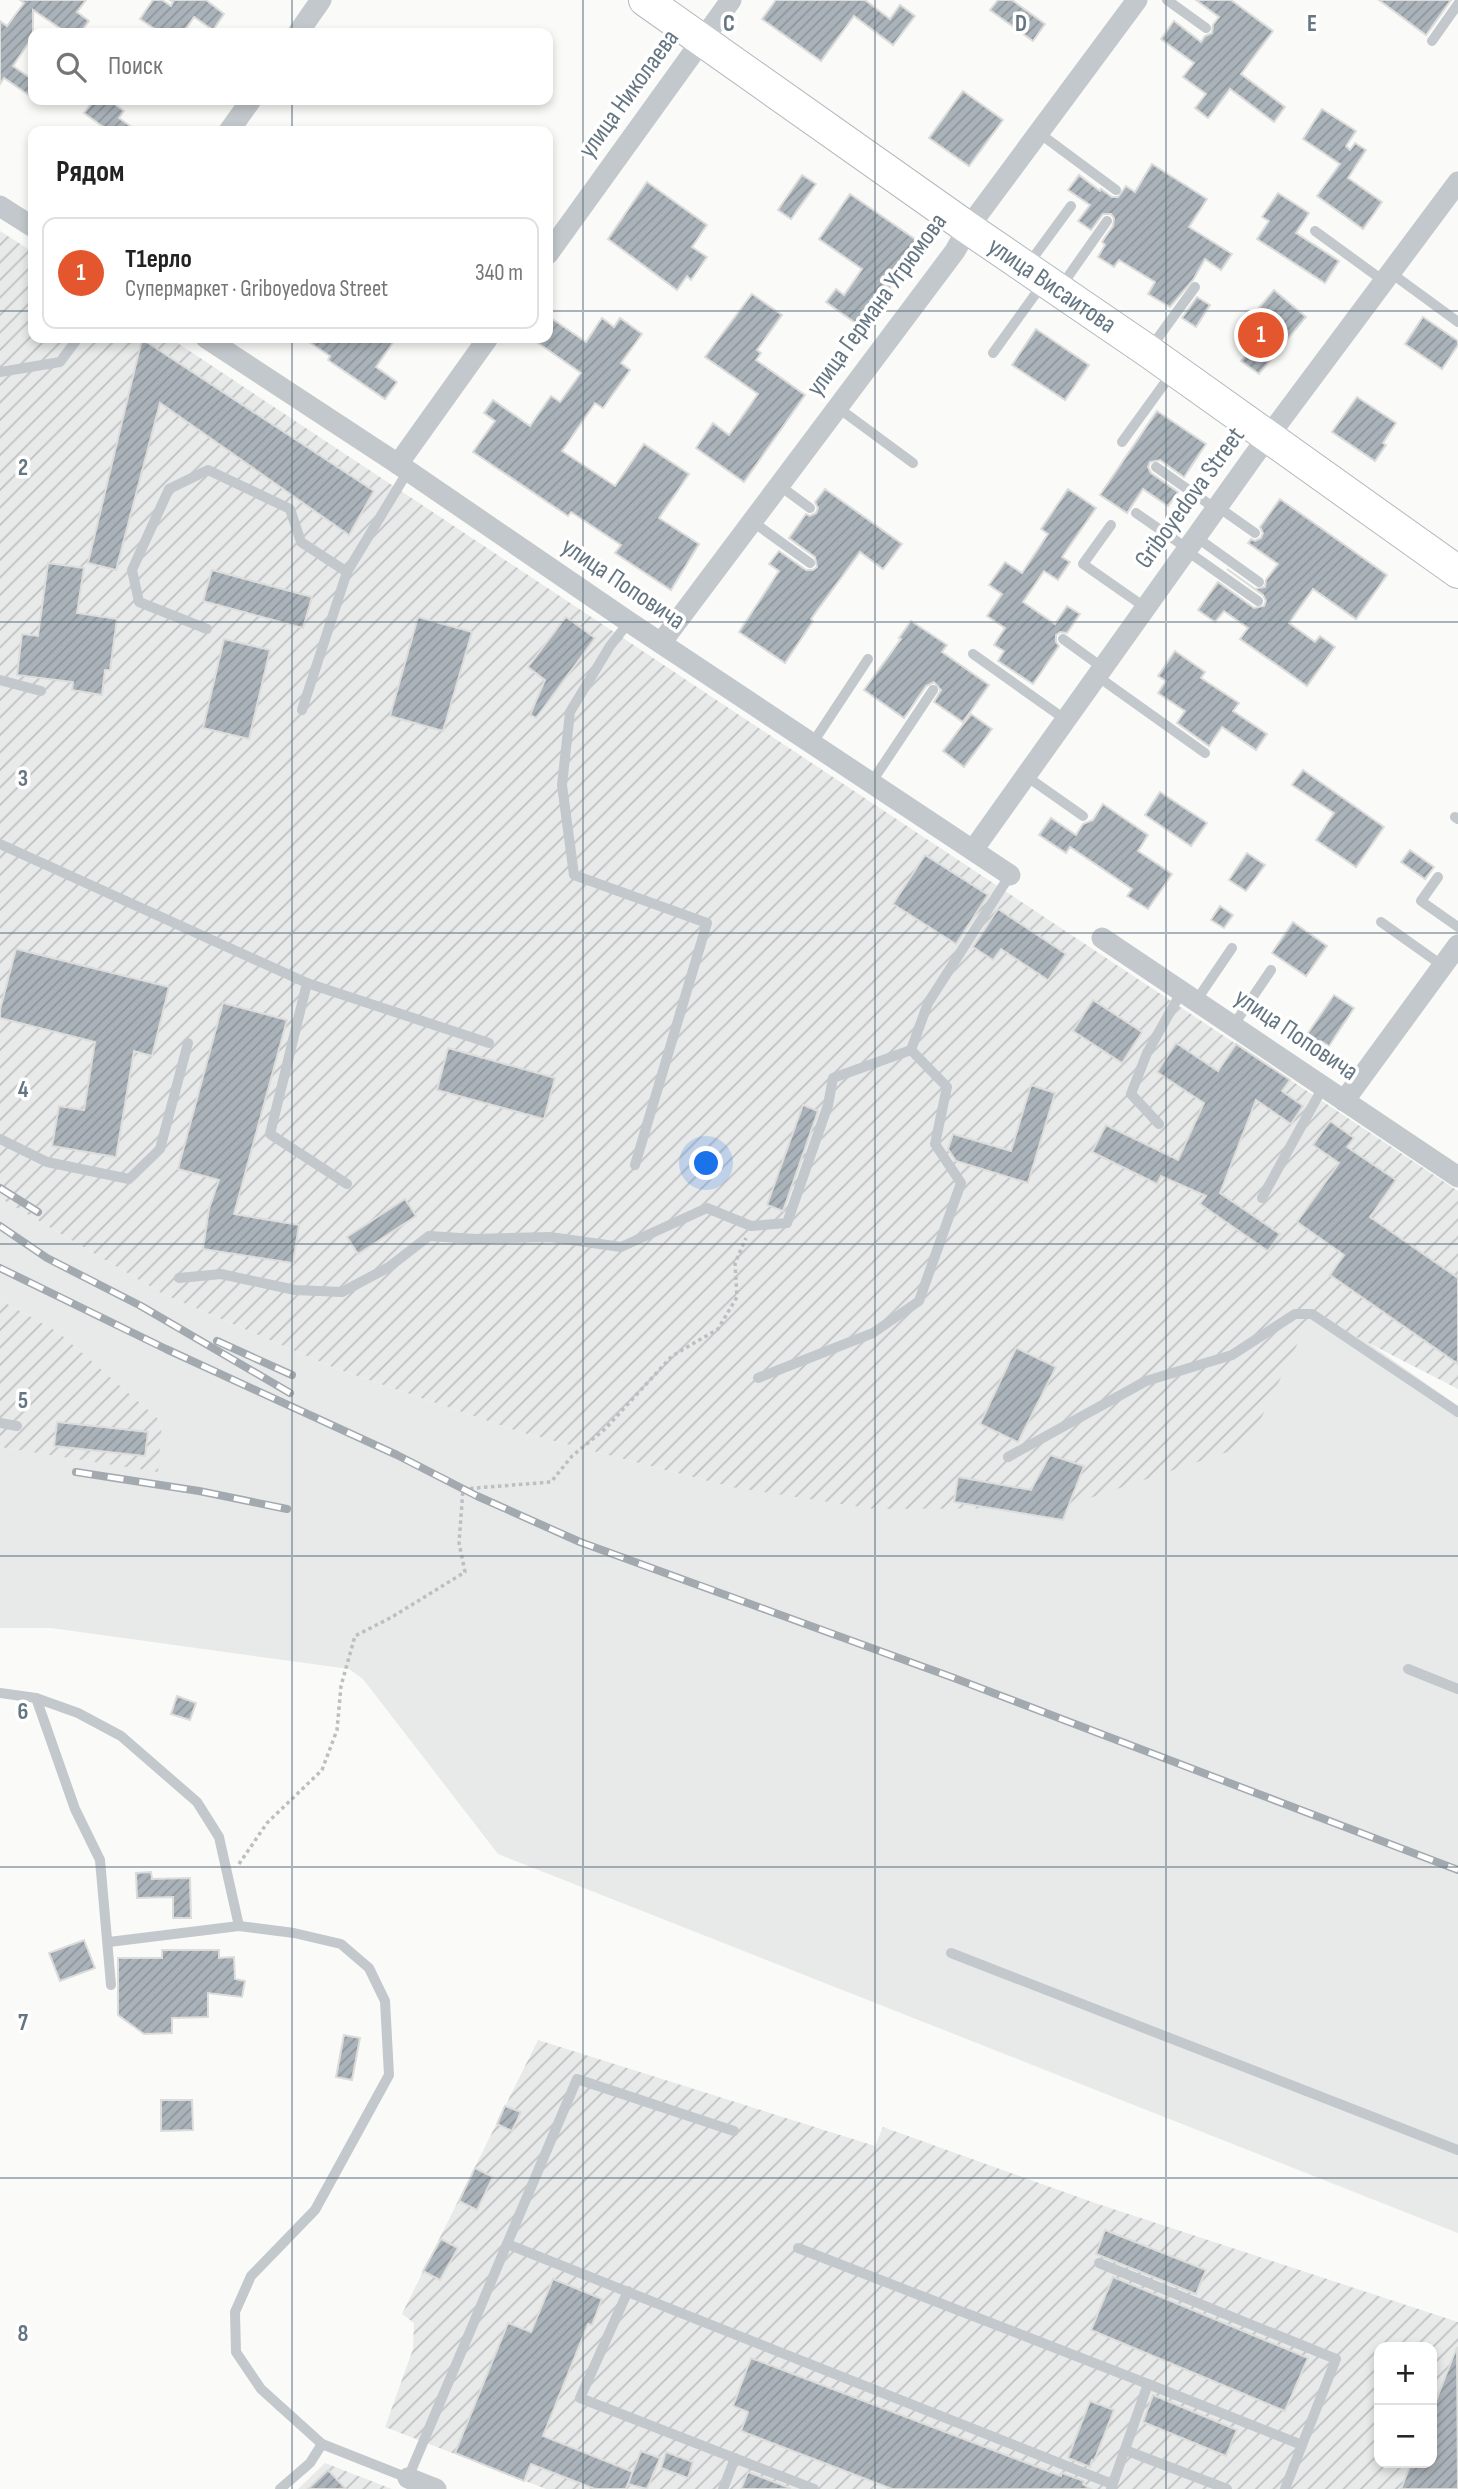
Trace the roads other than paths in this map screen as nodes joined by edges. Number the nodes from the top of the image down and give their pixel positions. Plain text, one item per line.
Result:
1 (321, 0) edge
2 (645, 0) edge
3 (731, 0) edge
4 (1137, 0) edge
5 (1167, 0) edge
6 (1458, 4) edge
7 (301, 28) edge
8 (1206, 28) dead end
9 (701, 40) junction
10 (1432, 41) dead end
11 (247, 105) edge
12 (233, 126) edge
13 (1039, 133) junction
14 (1457, 185) edge
15 (1116, 190) dead end
16 (0, 206) edge
17 (1071, 206) dead end
18 (1107, 221) dead end
19 (28, 224) edge
20 (968, 228) junction
21 (1315, 230) dead end
22 (553, 247) edge
23 (1388, 277) junction
24 (1043, 280) junction
25 (1195, 287) dead end
26 (1458, 321) edge
27 (74, 343) edge
28 (214, 343) edge
29 (485, 343) edge
30 (1148, 351) junction
31 (993, 354) dead end
32 (1174, 370) junction
33 (0, 372) edge
34 (837, 407) junction
35 (1269, 437) junction
36 (1122, 442) dead end
37 (913, 463) dead end
38 (403, 467) junction
39 (1157, 467) dead end
40 (780, 486) junction
41 (810, 508) dead end
42 (1217, 508) junction
43 (1136, 513) dead end
44 (753, 522) junction
45 (1111, 526) dead end
46 (1255, 533) dead end
47 (1190, 546) junction
48 (810, 563) dead end
49 (347, 572) junction
50 (1458, 572) edge
51 (1259, 582) dead end
52 (1258, 601) dead end
53 (1146, 608) junction
54 (629, 622) junction
55 (207, 629) dead end
56 (1063, 639) dead end
57 (661, 643) junction
58 (973, 654) dead end
59 (868, 659) dead end
60 (1100, 672) junction
61 (0, 680) edge
62 (933, 690) dead end
63 (41, 691) dead end
64 (302, 710) dead end
65 (1066, 720) junction
66 (812, 744) junction
67 (1205, 753) dead end
68 (1026, 776) junction
69 (871, 783) junction
70 (1083, 816) dead end
71 (0, 844) edge
72 (973, 850) junction
73 (1010, 875) joint
74 (1438, 877) dead end
75 (1381, 922) dead end
76 (1458, 927) edge
77 (1102, 938) dead end
78 (1458, 945) edge
79 (1232, 948) dead end
80 (1443, 966) junction
81 (1271, 970) dead end
82 (307, 983) junction
83 (1189, 996) junction
84 (1233, 1026) junction
85 (188, 1043) dead end
86 (489, 1044) dead end
87 (912, 1050) junction
88 (1323, 1087) junction
89 (1344, 1101) junction
90 (1159, 1124) dead end
91 (0, 1139) edge
92 (635, 1166) dead end
93 (1458, 1177) edge
94 (347, 1184) dead end
95 (1262, 1198) dead end
96 (179, 1278) dead end
97 (758, 1378) dead end
98 (1458, 1412) edge
99 (0, 1423) edge
100 (17, 1426) dead end
101 (1008, 1457) dead end
102 (1408, 1669) dead end
103 (1458, 1689) edge
104 (0, 1693) edge
105 (36, 1699) junction
106 (239, 1926) junction
107 (109, 1942) junction
108 (951, 1953) dead end
109 (111, 1985) dead end
110 (734, 2131) dead end
111 (1458, 2150) edge
112 (508, 2244) junction
113 (798, 2248) dead end
114 (1099, 2263) dead end
115 (628, 2291) junction
116 (1148, 2384) junction
117 (322, 2444) junction
118 (1302, 2445) junction
119 (1125, 2450) junction
120 (735, 2458) junction
121 (408, 2478) junction
122 (1111, 2487) edge
123 (280, 2489) edge
124 (436, 2489) edge
125 (723, 2489) edge
126 (814, 2489) edge
127 (1227, 2489) edge
128 (1285, 2489) edge

1 - 7 street
2 - 9 main road, улица Висаитова
3 - 9 street, улица Николаева
4 - 13 street, улица Германа Угрюмова
5 - 8 lane
6 - 10 lane
9 - 20 main road, улица Висаитова
9 - 22 street, улица Николаева
11 - 12 street
13 - 15 lane
13 - 20 street, улица Германа Угрюмова
14 - 23 street, Griboyedova Street
16 - 19 street
17 - 24 lane
18 - 24 lane
20 - 24 main road, улица Висаитова
20 - 34 street, улица Германа Угрюмова
21 - 23 lane
23 - 26 lane
23 - 35 street, Griboyedova Street
24 - 30 main road, улица Висаитова
24 - 31 lane
25 - 30 lane
27 - 33 lane
28 - 38 street, улица Поповича
29 - 38 street
30 - 32 main road, улица Висаитова
32 - 35 main road, улица Висаитова
32 - 36 lane
34 - 37 lane
34 - 40 street, улица Германа Угрюмова
35 - 42 street, Griboyedova Street
35 - 50 main road, улица Висаитова
38 - 49 lane
38 - 54 street, улица Поповича
39 - 42 lane
40 - 41 lane
40 - 44 street, улица Германа Угрюмова
42 - 46 lane
42 - 47 street, Griboyedova Street
43 - 47 lane
44 - 48 lane
44 - 57 street, улица Германа Угрюмова
45 - 53 lane
47 - 51 lane
47 - 52 lane
47 - 53 street, Griboyedova Street
49 - 55 lane
49 - 64 lane
53 - 60 street, Griboyedova Street
54 - 57 street, улица Поповича
54 - 92 lane
56 - 60 lane
57 - 66 street, улица Поповича
58 - 65 lane
59 - 66 lane
60 - 65 street, Griboyedova Street
60 - 67 lane
61 - 63 lane
62 - 69 lane
65 - 68 street, Griboyedova Street
66 - 69 street, улица Поповича
68 - 70 lane
68 - 72 street, Griboyedova Street
69 - 72 street, улица Поповича
71 - 82 lane
72 - 73 street, улица Поповича
73 - 87 lane
74 - 76 lane
75 - 80 lane
77 - 83 street, улица Поповича
78 - 80 street
79 - 83 lane
80 - 89 street
81 - 84 lane
82 - 86 lane
82 - 94 lane
83 - 84 street, улица Поповича
83 - 90 lane
84 - 88 street, улица Поповича
85 - 91 lane
87 - 96 lane
87 - 97 lane
88 - 89 street, улица Поповича
88 - 95 lane
89 - 93 street, улица Поповича
98 - 101 lane
99 - 100 lane
102 - 103 lane
104 - 105 lane
105 - 106 lane
105 - 107 lane
106 - 107 lane
106 - 117 lane
107 - 109 lane
108 - 111 lane
110 - 112 lane
112 - 115 lane
112 - 121 lane
113 - 116 lane
114 - 118 lane
115 - 120 lane
115 - 122 lane
116 - 118 lane
116 - 119 lane
117 - 121 lane
117 - 123 lane
118 - 128 lane
119 - 122 lane
119 - 127 lane
120 - 125 lane
120 - 126 lane
121 - 124 street

